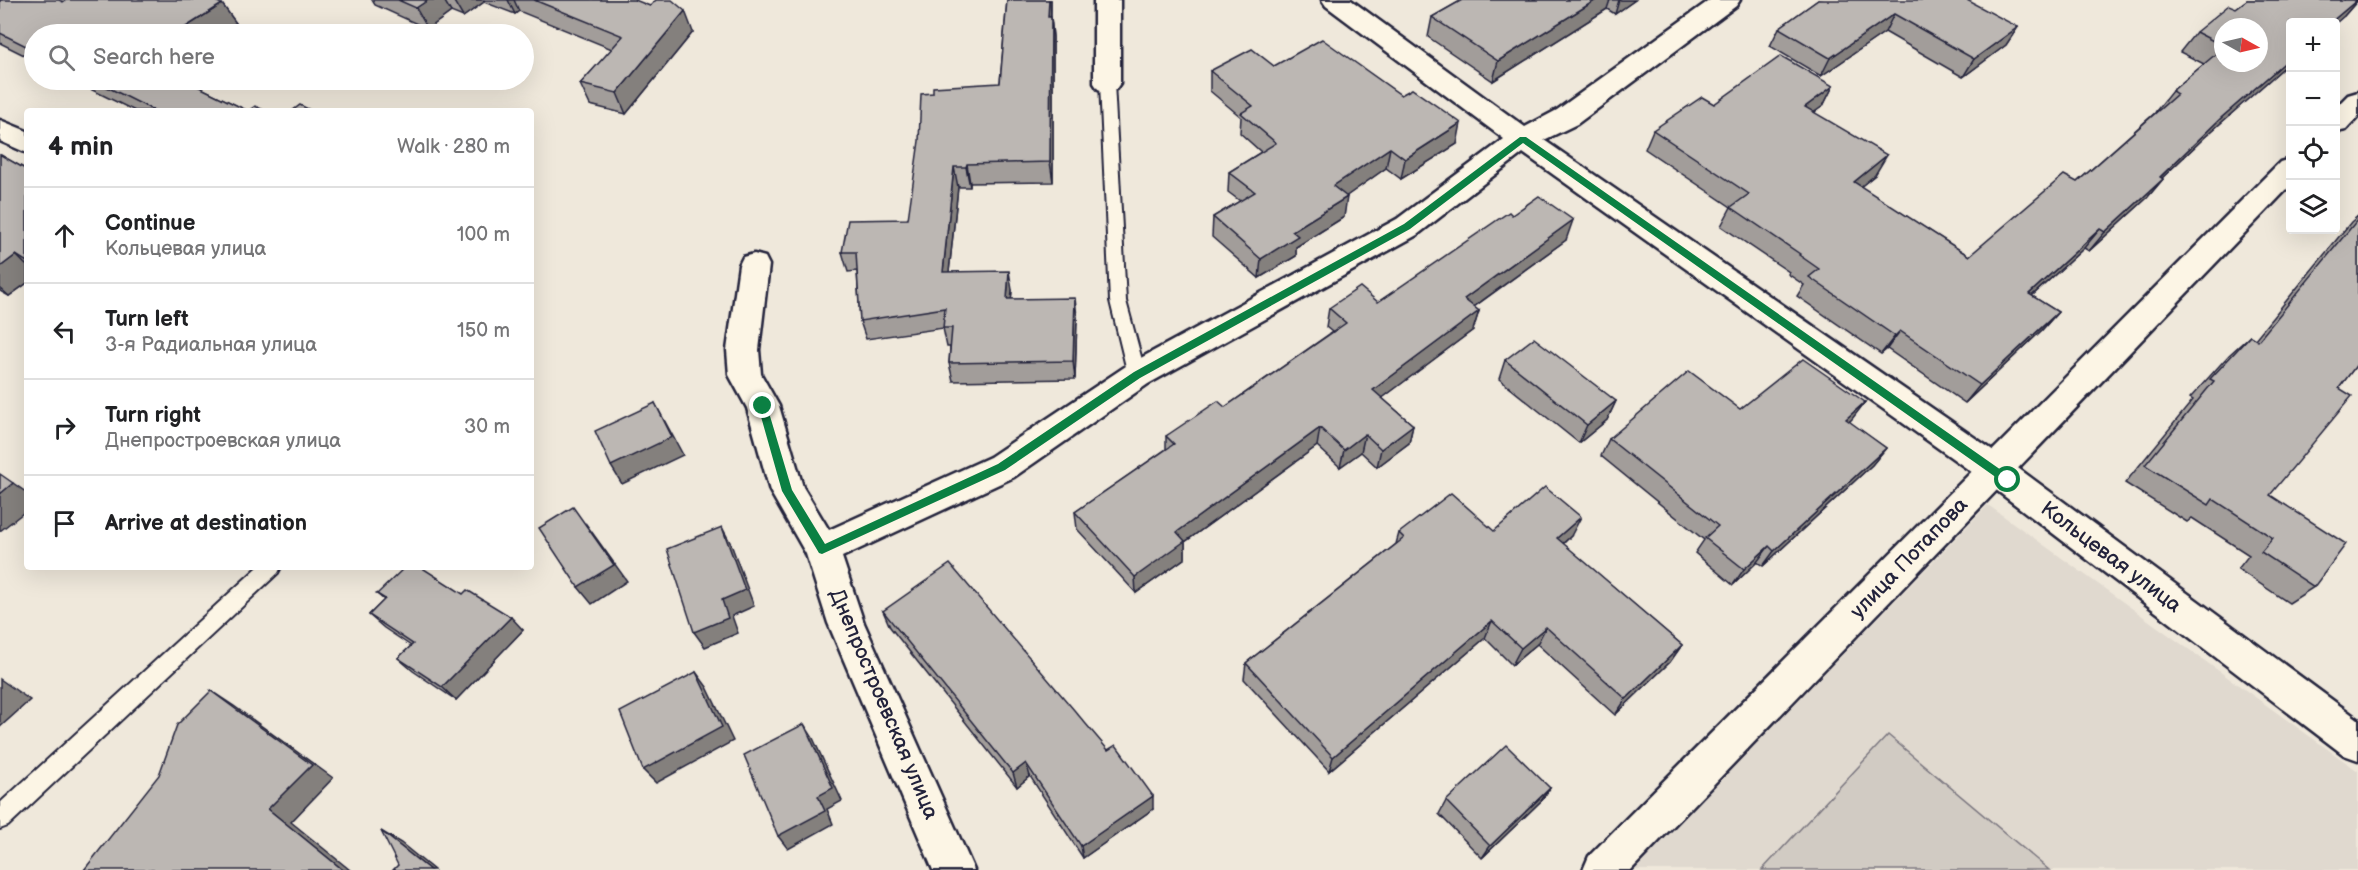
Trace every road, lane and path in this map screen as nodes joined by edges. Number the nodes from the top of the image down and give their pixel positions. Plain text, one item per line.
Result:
1 (1107, 0) edge
2 (1335, 0) edge
3 (1727, 0) edge
4 (1107, 83) joint
5 (2358, 100) edge
6 (2340, 119) edge
7 (0, 129) edge
8 (1523, 139) junction
9 (24, 141) edge
10 (2286, 173) edge
11 (754, 266) dead end
12 (1137, 375) junction
13 (1995, 470) junction
14 (822, 550) junction
15 (268, 570) edge
16 (2358, 742) edge
17 (0, 818) edge
18 (954, 870) edge
19 (1603, 870) edge

1 - 4 street
2 - 8 street, Кольцевая улица
3 - 8 street
4 - 12 lane
5 - 6 street
7 - 9 street
8 - 12 street
8 - 13 street, Кольцевая улица
10 - 13 street, улица Потапова
11 - 14 street, Днепростроевская улица
12 - 14 street
13 - 16 street, Кольцевая улица
13 - 19 street, улица Потапова
14 - 18 street, Днепростроевская улица
15 - 17 lane

